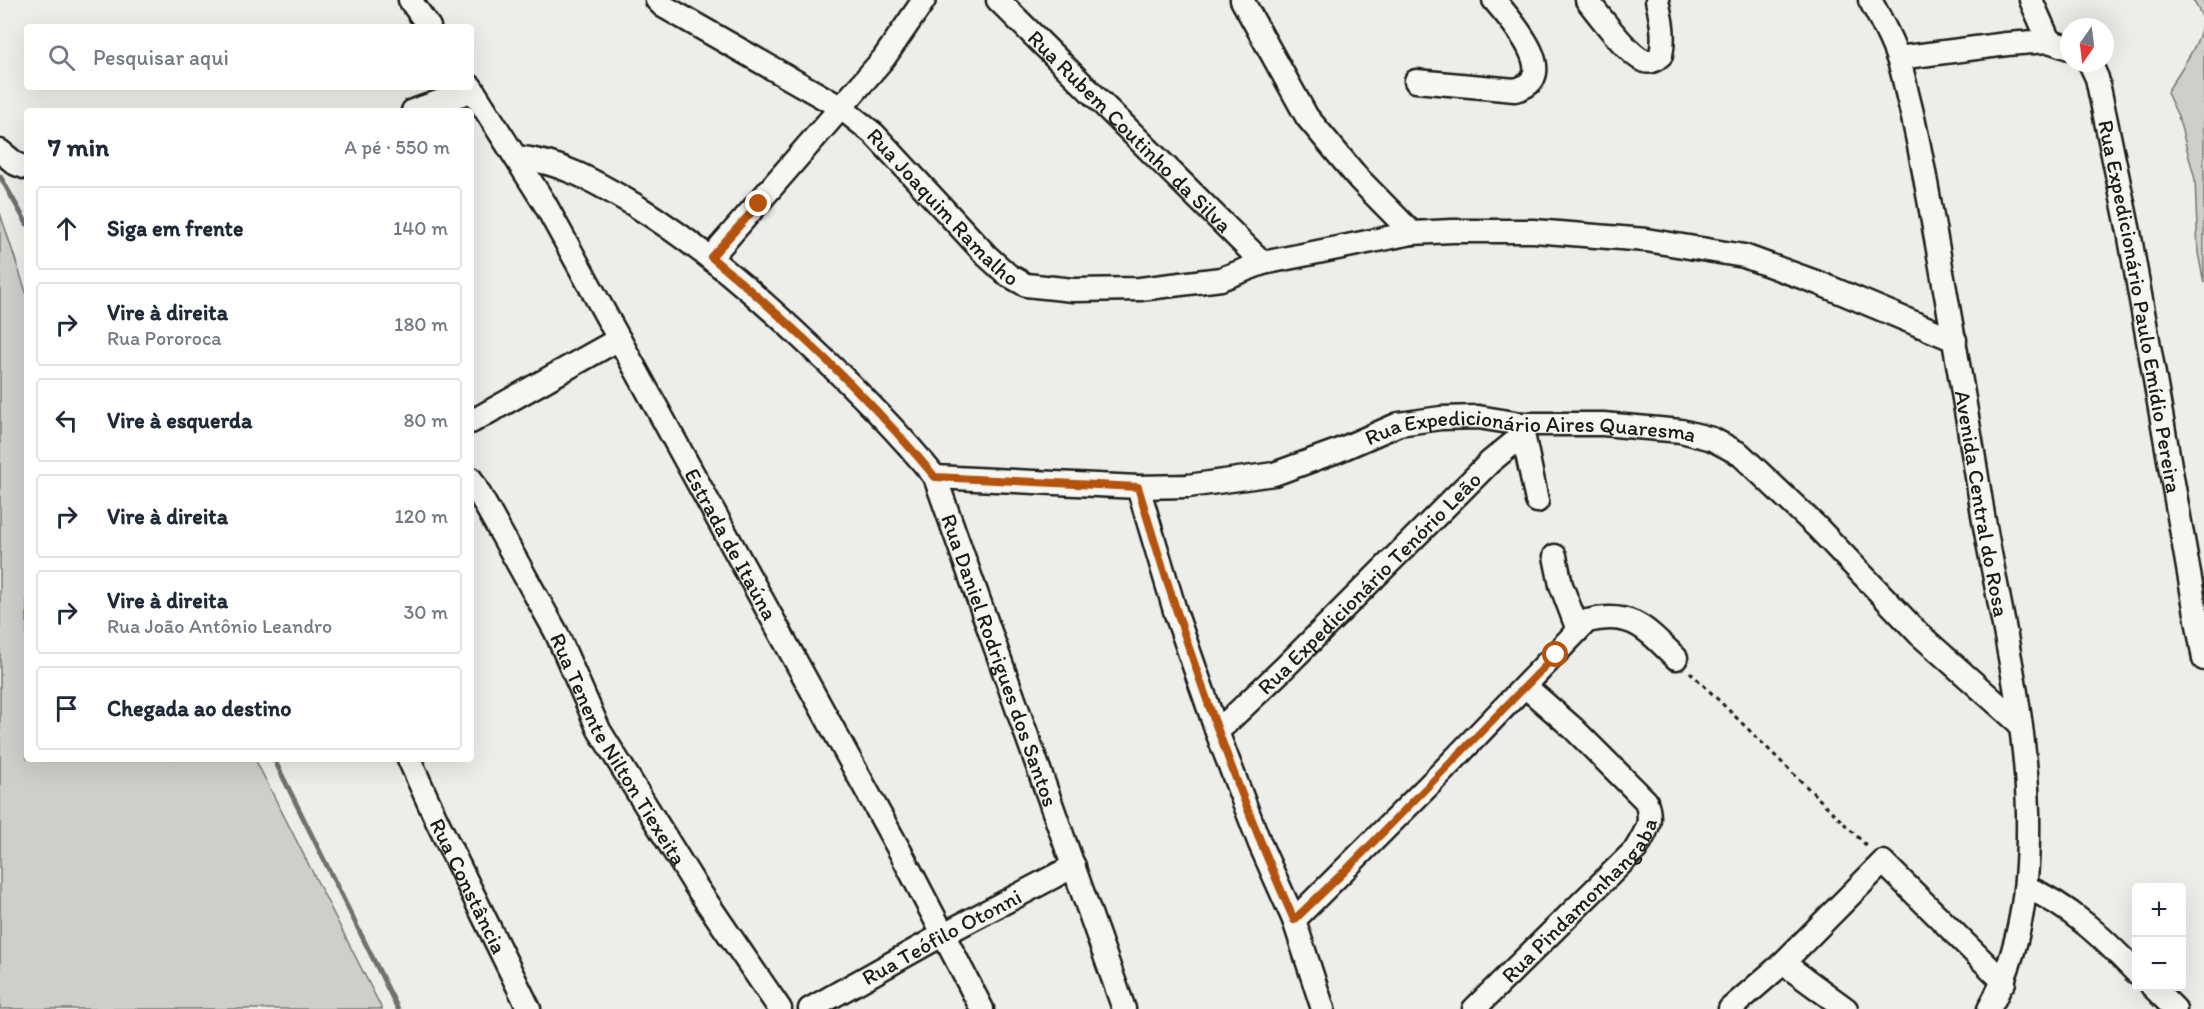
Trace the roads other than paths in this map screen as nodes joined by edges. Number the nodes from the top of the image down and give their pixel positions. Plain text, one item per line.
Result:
1 (410, 0) edge
2 (657, 0) edge
3 (924, 0) edge
4 (998, 0) edge
5 (1242, 0) edge
6 (1494, 0) edge
7 (1587, 0) edge
8 (1657, 0) edge
9 (1870, 0) edge
10 (2031, 0) edge
11 (427, 24) edge
12 (2059, 45) edge
13 (1898, 58) junction
14 (2094, 72) edge
15 (1416, 81) dead end
16 (469, 90) edge
17 (473, 90) edge
18 (840, 107) junction
19 (421, 108) edge
20 (3, 154) edge
21 (516, 157) junction
22 (24, 167) edge
23 (1412, 233) junction
24 (711, 257) junction
25 (1263, 263) junction
26 (618, 339) junction
27 (1955, 340) junction
28 (474, 420) edge
29 (1522, 429) junction
30 (935, 477) junction
31 (474, 484) edge
32 (1138, 487) junction
33 (1537, 501) dead end
34 (1555, 556) dead end
35 (1578, 630) junction
36 (1676, 658) road end
37 (2204, 658) edge
38 (1526, 687) junction
39 (2020, 724) junction
40 (1217, 732) junction
41 (410, 762) edge
42 (1074, 866) junction
43 (2026, 887) junction
44 (1294, 920) junction
45 (942, 935) junction
46 (1783, 963) junction
47 (2132, 968) edge
48 (2004, 982) junction
49 (2156, 991) edge
50 (530, 1009) edge
51 (780, 1009) edge
52 (810, 1009) edge
53 (982, 1009) edge
54 (1124, 1009) edge
55 (1323, 1009) edge
56 (1474, 1009) edge
57 (1730, 1009) edge
58 (1846, 1009) edge
59 (1989, 1009) edge
60 (2175, 1009) edge

1 - 11 street
2 - 18 street, Rua Joaquim Ramalho
3 - 18 street
4 - 25 street, Rua Rubem Coutinho da Silva
5 - 23 street
6 - 15 street
7 - 8 street
9 - 13 street, Avenida Central do Rosa
10 - 12 street
12 - 13 street
13 - 27 street, Avenida Central do Rosa
14 - 37 street, Rua Expedicionário Paulo Emídio Pereira
16 - 19 street
17 - 21 street, Estrada de Itaúna
18 - 24 street
18 - 25 street, Rua Joaquim Ramalho
20 - 22 street
21 - 24 street, Rua Daniel Rodrigues dos Santos
21 - 26 street, Estrada de Itaúna
23 - 25 street, Rua Joaquim Ramalho
23 - 27 street, Rua Joaquim Ramalho
24 - 30 street, Rua Daniel Rodrigues dos Santos
26 - 28 street
26 - 45 street, Estrada de Itaúna
27 - 39 street, Avenida Central do Rosa
29 - 32 street, Rua Expedicionário Aires Quaresma
29 - 33 street
29 - 39 street, Rua Expedicionário Aires Quaresma
29 - 40 street, Rua Expedicionário Tenório Leão
30 - 32 street, Rua Expedicionário Aires Quaresma
30 - 42 street, Rua Daniel Rodrigues dos Santos
31 - 51 street, Rua Tenente Nilton Tiexeita
32 - 40 street
34 - 35 street
35 - 36 street
35 - 38 street
38 - 44 street
38 - 56 street, Rua Pindamonhangaba
39 - 43 street, Avenida Central do Rosa
40 - 44 street
41 - 50 street, Rua Constância
42 - 45 street, Rua Teófilo Otonni
42 - 54 street, Rua Daniel Rodrigues dos Santos
43 - 47 street
43 - 48 street, Avenida Central do Rosa
44 - 55 street
45 - 52 street, Rua Teófilo Otonni
45 - 53 street, Estrada de Itaúna
46 - 48 street
46 - 57 street
46 - 58 street
48 - 59 street, Avenida Central do Rosa
49 - 60 street

